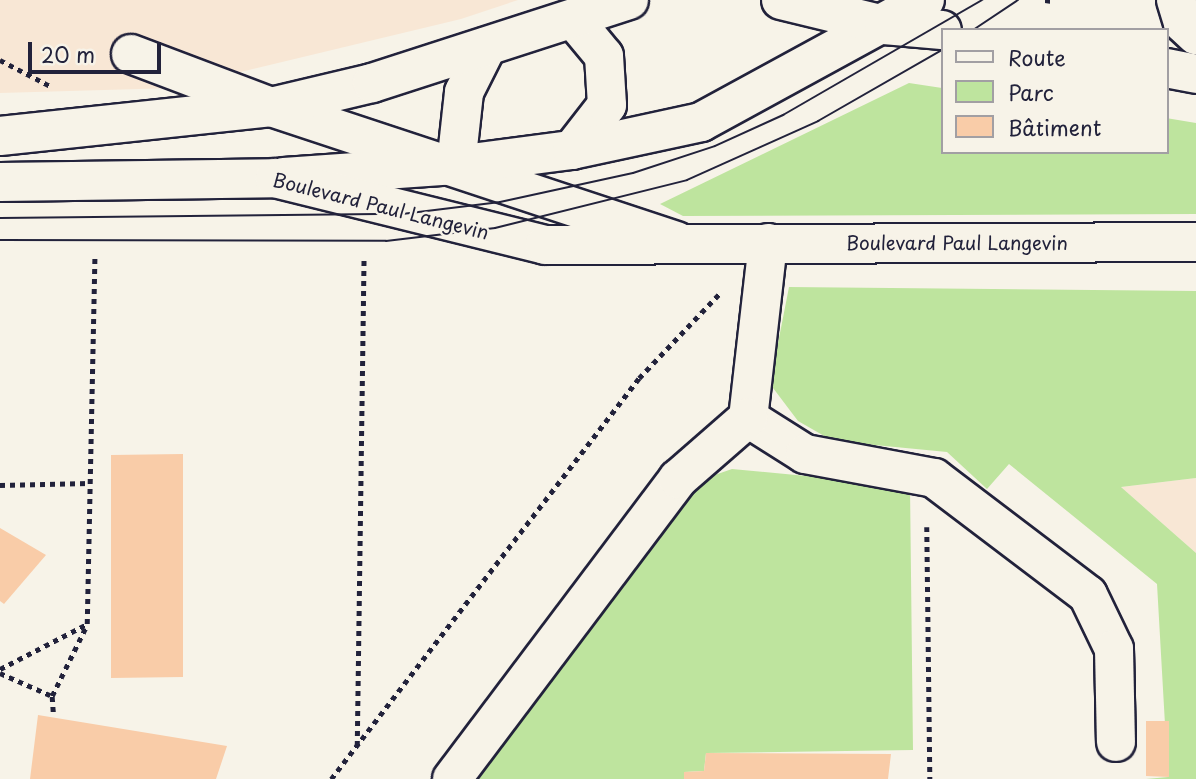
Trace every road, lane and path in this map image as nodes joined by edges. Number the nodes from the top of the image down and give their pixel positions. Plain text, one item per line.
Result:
1 (629, 0) edge
2 (781, 0) edge
3 (925, 0) edge
4 (1045, 0) edge
5 (1177, 0) edge
6 (1052, 1) edge
7 (575, 21) junction
8 (884, 25) junction
9 (940, 30) edge
10 (1196, 34) edge
11 (487, 46) junction
12 (131, 54) dead end
13 (0, 60) edge
14 (1168, 68) edge
15 (1196, 74) edge
16 (57, 99) dead end
17 (271, 107) junction
18 (0, 135) edge
19 (572, 150) junction
20 (456, 165) junction
21 (275, 177) junction
22 (0, 182) edge
23 (676, 241) junction
24 (1196, 242) edge
25 (768, 243) junction
26 (95, 256) dead end
27 (364, 257) dead end
28 (748, 418) junction
29 (926, 477) junction
30 (90, 483) junction
31 (0, 485) edge
32 (87, 624) junction
33 (0, 671) edge
34 (52, 696) junction
35 (53, 712) dead end
36 (1116, 742) dead end
37 (357, 747) junction
38 (331, 779) edge
39 (452, 779) edge
40 (930, 779) edge

1 - 7 street
2 - 8 street
3 - 8 street
4 - 6 path
5 - 10 street
7 - 11 street
7 - 19 street
8 - 9 street
8 - 19 street
11 - 17 street
11 - 20 street
12 - 17 street, Boulevard Paul Langevin
13 - 16 path
14 - 15 street
17 - 18 street
17 - 20 street, Boulevard Paul Langevin
19 - 20 street
20 - 21 street
20 - 23 street, Boulevard Paul Langevin
21 - 22 street, Boulevard Paul Langevin
21 - 23 street, Boulevard Paul Langevin
23 - 25 street, Boulevard Paul Langevin
24 - 25 street, Boulevard Paul Langevin
25 - 28 street
25 - 37 path
26 - 30 path
27 - 37 path
28 - 29 street
28 - 39 street
29 - 36 street
29 - 40 path
30 - 31 path
30 - 32 path
32 - 33 path
32 - 34 path
33 - 34 path
34 - 35 path
37 - 38 path

